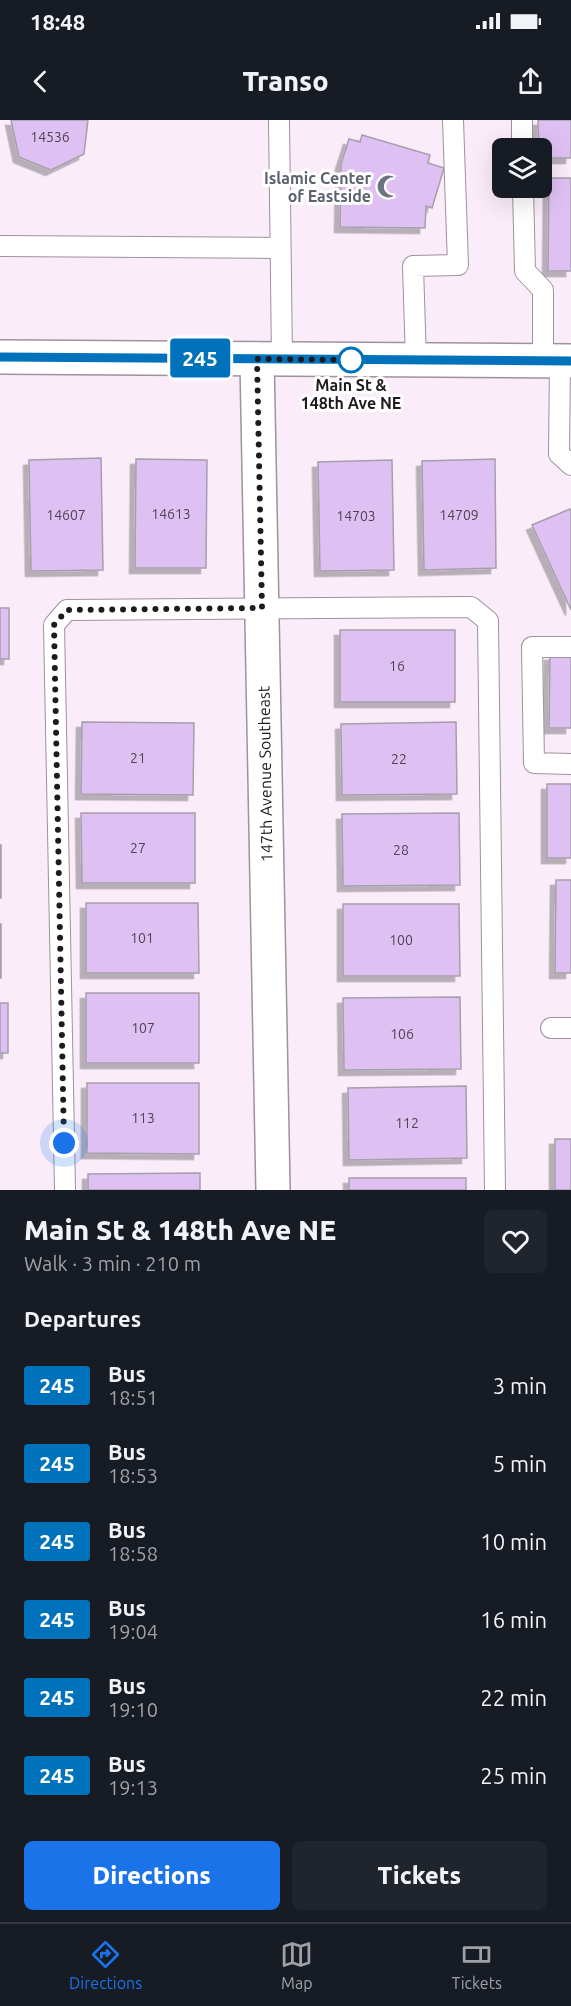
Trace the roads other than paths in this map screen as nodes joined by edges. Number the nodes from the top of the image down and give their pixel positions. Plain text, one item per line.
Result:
1 (279, 120) edge
2 (453, 120) edge
3 (522, 120) edge
4 (522, 138) edge
5 (523, 198) edge
6 (0, 246) edge
7 (280, 248) junction
8 (0, 357) edge
9 (269, 359) junction
10 (416, 361) junction
11 (558, 361) edge
12 (571, 465) edge
13 (262, 608) junction
14 (571, 648) edge
15 (571, 764) edge
16 (551, 1028) dead end
17 (571, 1028) edge
18 (65, 1190) edge
19 (273, 1190) edge
20 (495, 1190) edge

1 - 7 lane
2 - 10 lane
3 - 4 lane
5 - 11 lane
6 - 7 lane
7 - 9 lane
8 - 9 street
9 - 10 street
9 - 13 street, 147th Avenue Southeast
10 - 11 street
11 - 12 lane
13 - 18 lane
13 - 19 street, 147th Avenue Southeast
13 - 20 lane
14 - 15 lane
16 - 17 lane

